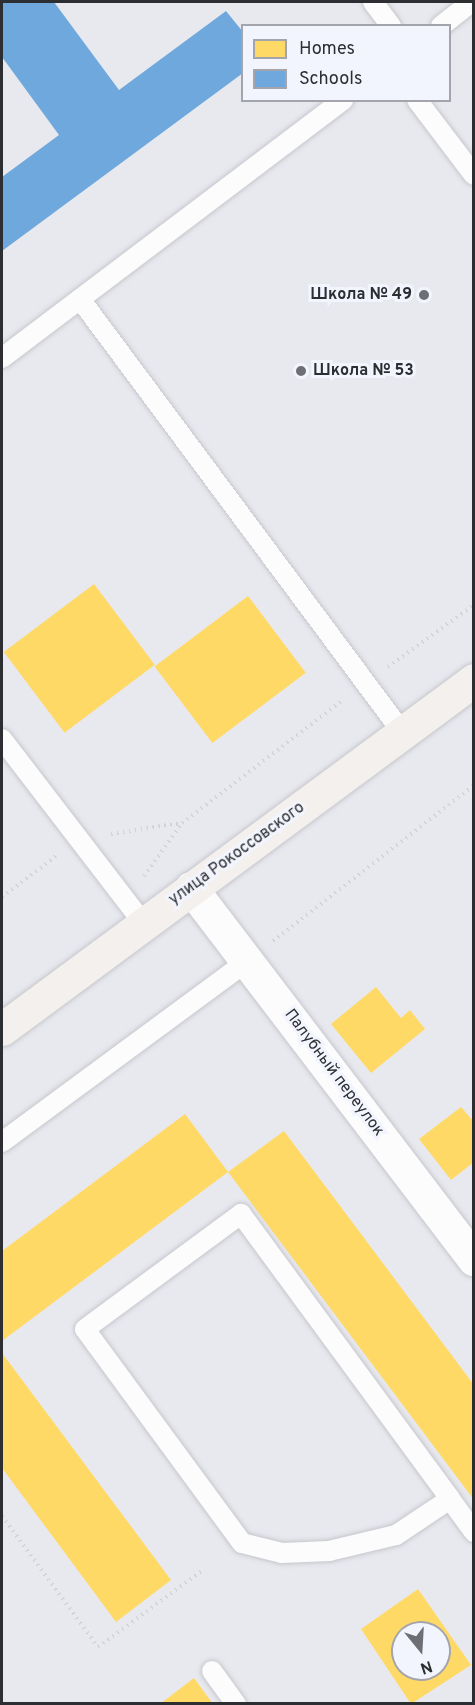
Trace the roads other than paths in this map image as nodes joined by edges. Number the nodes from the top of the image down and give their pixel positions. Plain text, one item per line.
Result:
1 (373, 2) edge
2 (472, 2) edge
3 (390, 24) edge
4 (444, 24) edge
5 (340, 102) edge
6 (419, 102) edge
7 (474, 174) edge
8 (80, 299) junction
9 (2, 358) edge
10 (474, 680) edge
11 (402, 732) junction
12 (2, 739) edge
13 (191, 888) junction
14 (135, 912) junction
15 (249, 960) junction
16 (2, 1029) edge
17 (2, 1142) edge
18 (474, 1260) edge
19 (450, 1499) junction
20 (474, 1532) edge
21 (212, 1671) dead end
22 (236, 1704) edge

1 - 3 lane
2 - 4 lane
5 - 8 lane
6 - 7 lane
8 - 9 lane
8 - 11 lane
10 - 11 street, улица Рокоссовского
11 - 13 street, улица Рокоссовского
12 - 14 lane
13 - 14 street, улица Рокоссовского
13 - 15 street, Палубный переулок
14 - 16 street, улица Рокоссовского
15 - 17 lane
15 - 18 street, Палубный переулок
19 - 19 lane
19 - 20 lane
21 - 22 lane

